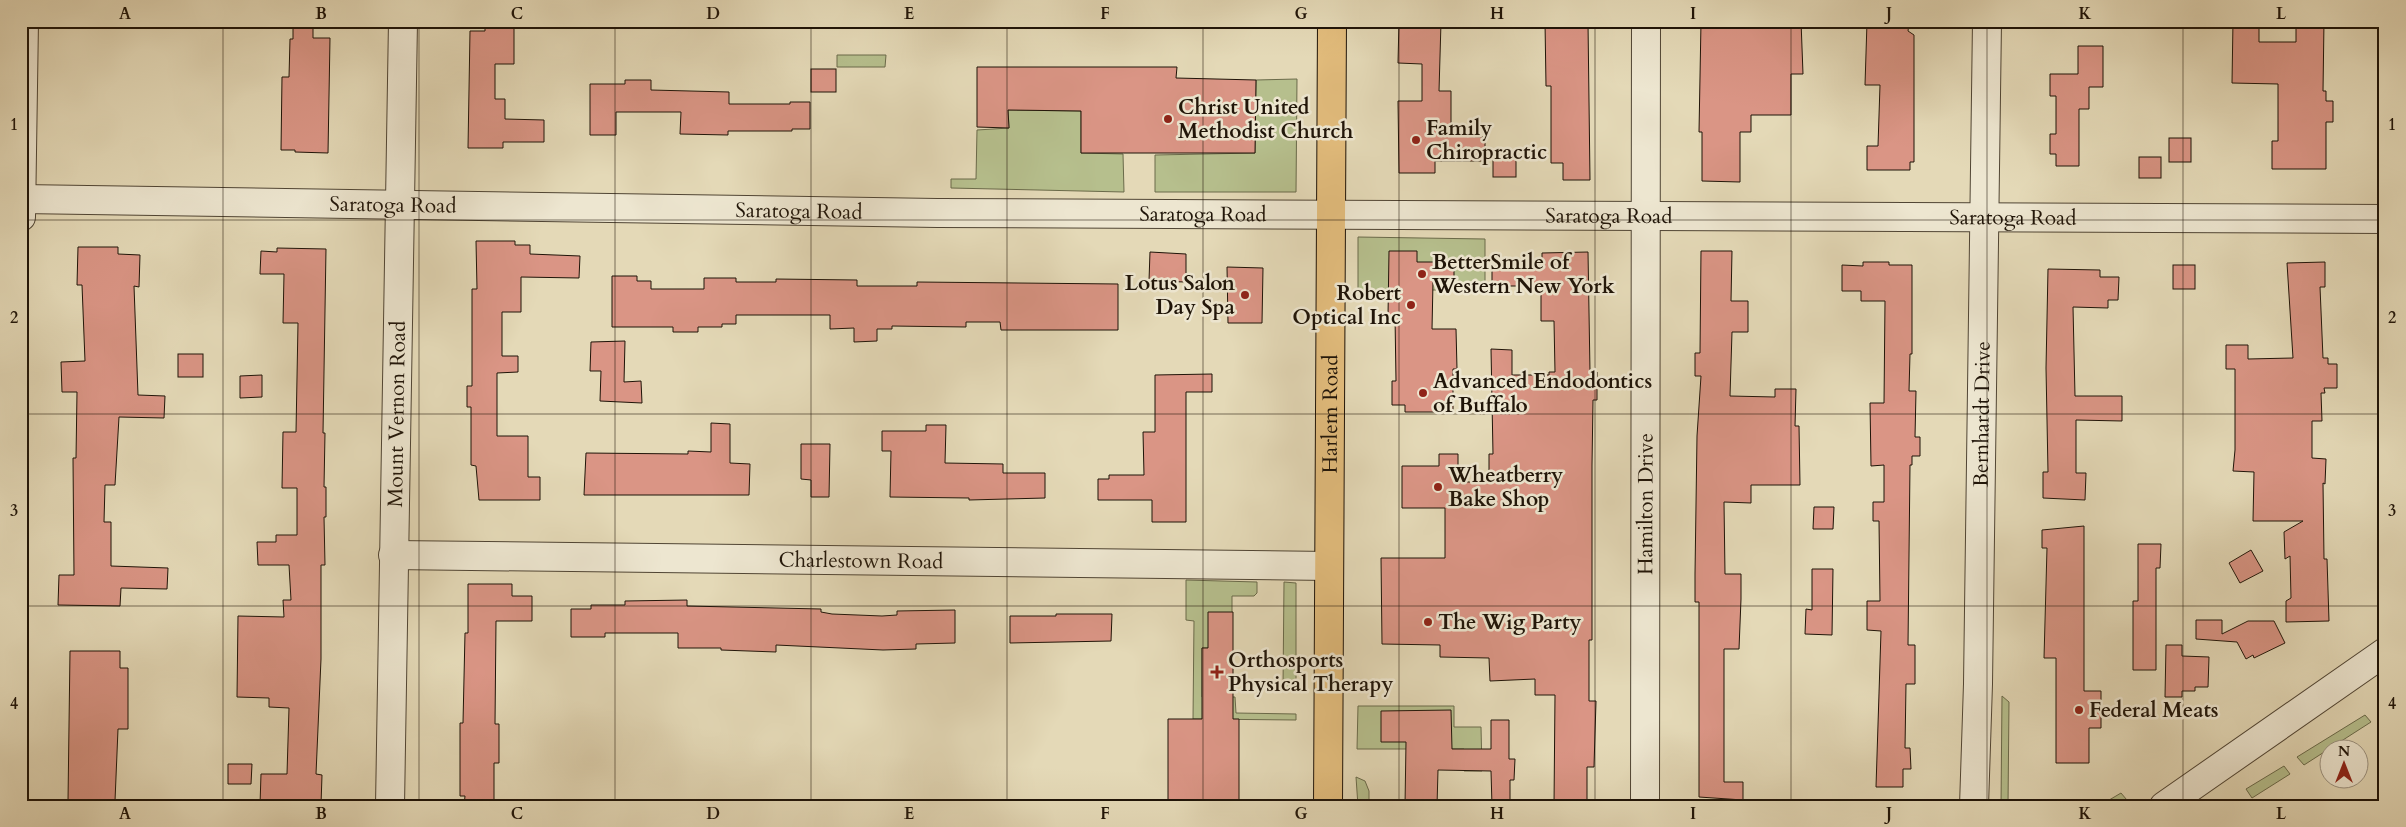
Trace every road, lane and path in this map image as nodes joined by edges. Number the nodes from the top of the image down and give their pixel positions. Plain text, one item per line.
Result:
1 (24, 21) edge
2 (403, 21) edge
3 (1332, 21) edge
4 (1646, 21) edge
5 (1987, 21) edge
6 (22, 199) edge
7 (400, 205) junction
8 (1331, 216) junction
9 (1646, 216) junction
10 (21, 217) edge
11 (1985, 219) junction
12 (2385, 219) edge
13 (393, 556) junction
14 (1329, 566) junction
15 (2385, 652) edge
16 (390, 806) edge
17 (1328, 806) edge
18 (1645, 806) edge
19 (1974, 806) edge
20 (2164, 806) edge

1 - 6 street
2 - 7 street, Mount Vernon Road
3 - 8 main road, Harlem Road
4 - 9 street, Hamilton Drive
5 - 11 street, Bernhardt Drive
6 - 7 street, Saratoga Road
6 - 10 street
7 - 8 street, Saratoga Road
7 - 13 street, Mount Vernon Road
8 - 9 street, Saratoga Road
8 - 14 main road, Harlem Road
9 - 11 street, Saratoga Road
9 - 18 street, Hamilton Drive
11 - 12 street, Saratoga Road
11 - 19 street, Bernhardt Drive
13 - 14 street, Charlestown Road
13 - 16 street, Mount Vernon Road
14 - 17 main road, Harlem Road
15 - 20 street

